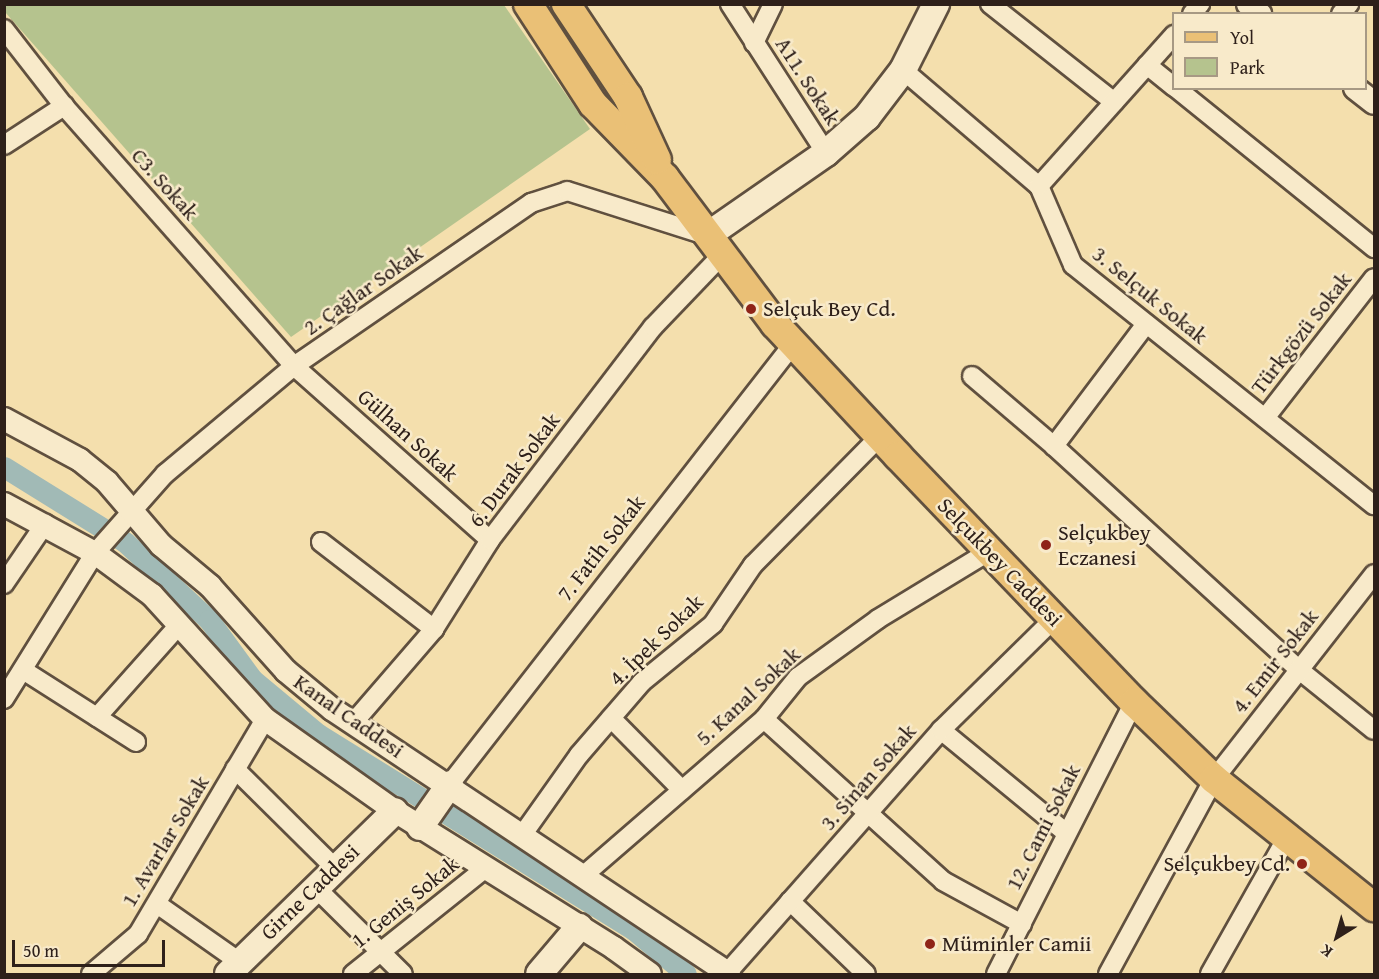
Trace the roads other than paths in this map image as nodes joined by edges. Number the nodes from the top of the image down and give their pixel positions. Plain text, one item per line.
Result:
1 (528, 4) edge
2 (566, 4) edge
3 (730, 4) edge
4 (773, 4) edge
5 (936, 4) edge
6 (990, 4) edge
7 (4, 28) edge
8 (1172, 36) edge
9 (754, 43) junction
10 (1147, 65) junction
11 (903, 70) junction
12 (1172, 86) edge
13 (1177, 90) edge
14 (1358, 90) edge
15 (1114, 102) junction
16 (1374, 103) edge
17 (64, 106) junction
18 (4, 145) edge
19 (826, 153) junction
20 (665, 178) junction
21 (1039, 186) junction
22 (715, 245) junction
23 (1374, 248) edge
24 (1374, 278) edge
25 (1146, 324) junction
26 (793, 344) junction
27 (294, 366) junction
28 (972, 376) dead end
29 (1265, 418) junction
30 (4, 419) edge
31 (880, 436) junction
32 (1054, 446) junction
33 (4, 504) edge
34 (1374, 505) edge
35 (127, 519) junction
36 (45, 524) junction
37 (490, 540) junction
38 (321, 542) dead end
39 (100, 548) junction
40 (990, 551) junction
41 (1374, 574) edge
42 (4, 584) edge
43 (1054, 619) junction
44 (180, 624) junction
45 (434, 629) junction
46 (1298, 669) junction
47 (23, 670) junction
48 (4, 699) edge
49 (1134, 702) junction
50 (97, 717) junction
51 (611, 718) junction
52 (265, 719) junction
53 (764, 719) junction
54 (353, 723) junction
55 (941, 730) junction
56 (1374, 730) edge
57 (136, 742) dead end
58 (235, 769) junction
59 (1214, 779) junction
60 (450, 784) junction
61 (682, 790) junction
62 (395, 811) junction
63 (868, 815) junction
64 (420, 827) junction
65 (1065, 832) junction
66 (523, 834) junction
67 (1286, 839) junction
68 (334, 867) junction
69 (487, 867) junction
70 (584, 875) junction
71 (314, 886) junction
72 (790, 900) junction
73 (156, 904) junction
74 (1374, 907) edge
75 (1022, 924) junction
76 (579, 927) junction
77 (378, 951) junction
78 (233, 968) edge
79 (728, 974) edge
80 (91, 975) edge
81 (353, 975) edge
82 (403, 975) edge
83 (539, 975) edge
84 (650, 975) edge
85 (866, 975) edge
86 (996, 975) edge
87 (1108, 975) edge
88 (1210, 975) edge

1 - 20 main road, Selçukbey Caddesi
2 - 20 main road, Selçukbey Caddesi
3 - 9 street, A11. Sokak
4 - 9 street
5 - 11 main road
6 - 15 street
7 - 17 street, C3. Sokak
8 - 10 street
9 - 19 street, A11. Sokak
10 - 12 street
10 - 15 street
11 - 19 main road
11 - 21 street, 3. Selçuk Sokak
13 - 23 street
14 - 16 street
15 - 21 street
17 - 18 street
17 - 27 street, C3. Sokak
19 - 22 main road
20 - 22 main road, Selçukbey Caddesi
21 - 25 street, 3. Selçuk Sokak
22 - 26 main road, Selçukbey Caddesi
22 - 27 street, 2. Çağlar Sokak
22 - 37 street, 6. Durak Sokak
24 - 29 street, Türkgözü Sokak
25 - 29 street, 3. Selçuk Sokak
25 - 32 street
26 - 31 main road, Selçukbey Caddesi
26 - 60 street, 7. Fatih Sokak
27 - 35 street, 2. Çağlar Sokak
27 - 37 street, Gülhan Sokak
28 - 32 street
29 - 34 street, 3. Selçuk Sokak
30 - 35 street, Kanal Caddesi
31 - 40 main road, Selçukbey Caddesi
31 - 51 street, 4. İpek Sokak
32 - 46 street
33 - 36 street
35 - 39 street, 2. Çağlar Sokak
35 - 54 street, Kanal Caddesi
36 - 39 street
36 - 42 street
37 - 45 street, 6. Durak Sokak
38 - 45 street
39 - 44 street
39 - 47 street, 2. Çağlar Sokak
40 - 43 main road, Selçukbey Caddesi
40 - 53 street, 5. Kanal Sokak
41 - 46 street, 4. Emir Sokak
43 - 49 main road, Selçukbey Caddesi
43 - 55 street, 3. Sinan Sokak
44 - 50 street
44 - 52 street
45 - 54 street, 6. Durak Sokak
46 - 56 street
46 - 59 street, 4. Emir Sokak
47 - 48 street, 2. Çağlar Sokak
47 - 50 street
49 - 59 main road, Selçukbey Caddesi
49 - 65 street, 12. Cami Sokak
50 - 57 street
51 - 61 street
51 - 66 street, 4. İpek Sokak
52 - 58 street, 1. Avarlar Sokak
52 - 62 street
53 - 61 street, 5. Kanal Sokak
53 - 63 street
54 - 60 street, Kanal Caddesi
55 - 63 street, 3. Sinan Sokak
55 - 65 street
58 - 68 street
58 - 73 street, 1. Avarlar Sokak
59 - 67 main road, Selçukbey Caddesi
59 - 87 street, 4. Emir Sokak
60 - 64 main road
60 - 66 street, Kanal Caddesi
61 - 70 street, 5. Kanal Sokak
62 - 64 street
62 - 68 main road, Girne Caddesi
63 - 72 street, 3. Sinan Sokak
63 - 75 street
64 - 69 street
65 - 75 street, 12. Cami Sokak
66 - 70 street, Kanal Caddesi
67 - 74 main road, Selçukbey Caddesi
67 - 88 street
68 - 71 main road, Girne Caddesi
69 - 76 street
69 - 77 street, 1. Geniş Sokak
70 - 79 street, Kanal Caddesi
71 - 77 street
71 - 78 main road, Girne Caddesi
72 - 79 street, 3. Sinan Sokak
72 - 85 street
73 - 78 street
73 - 80 street, 1. Avarlar Sokak
75 - 86 street, 12. Cami Sokak
76 - 83 main road
76 - 84 street
77 - 81 street, 1. Geniş Sokak
77 - 82 street

